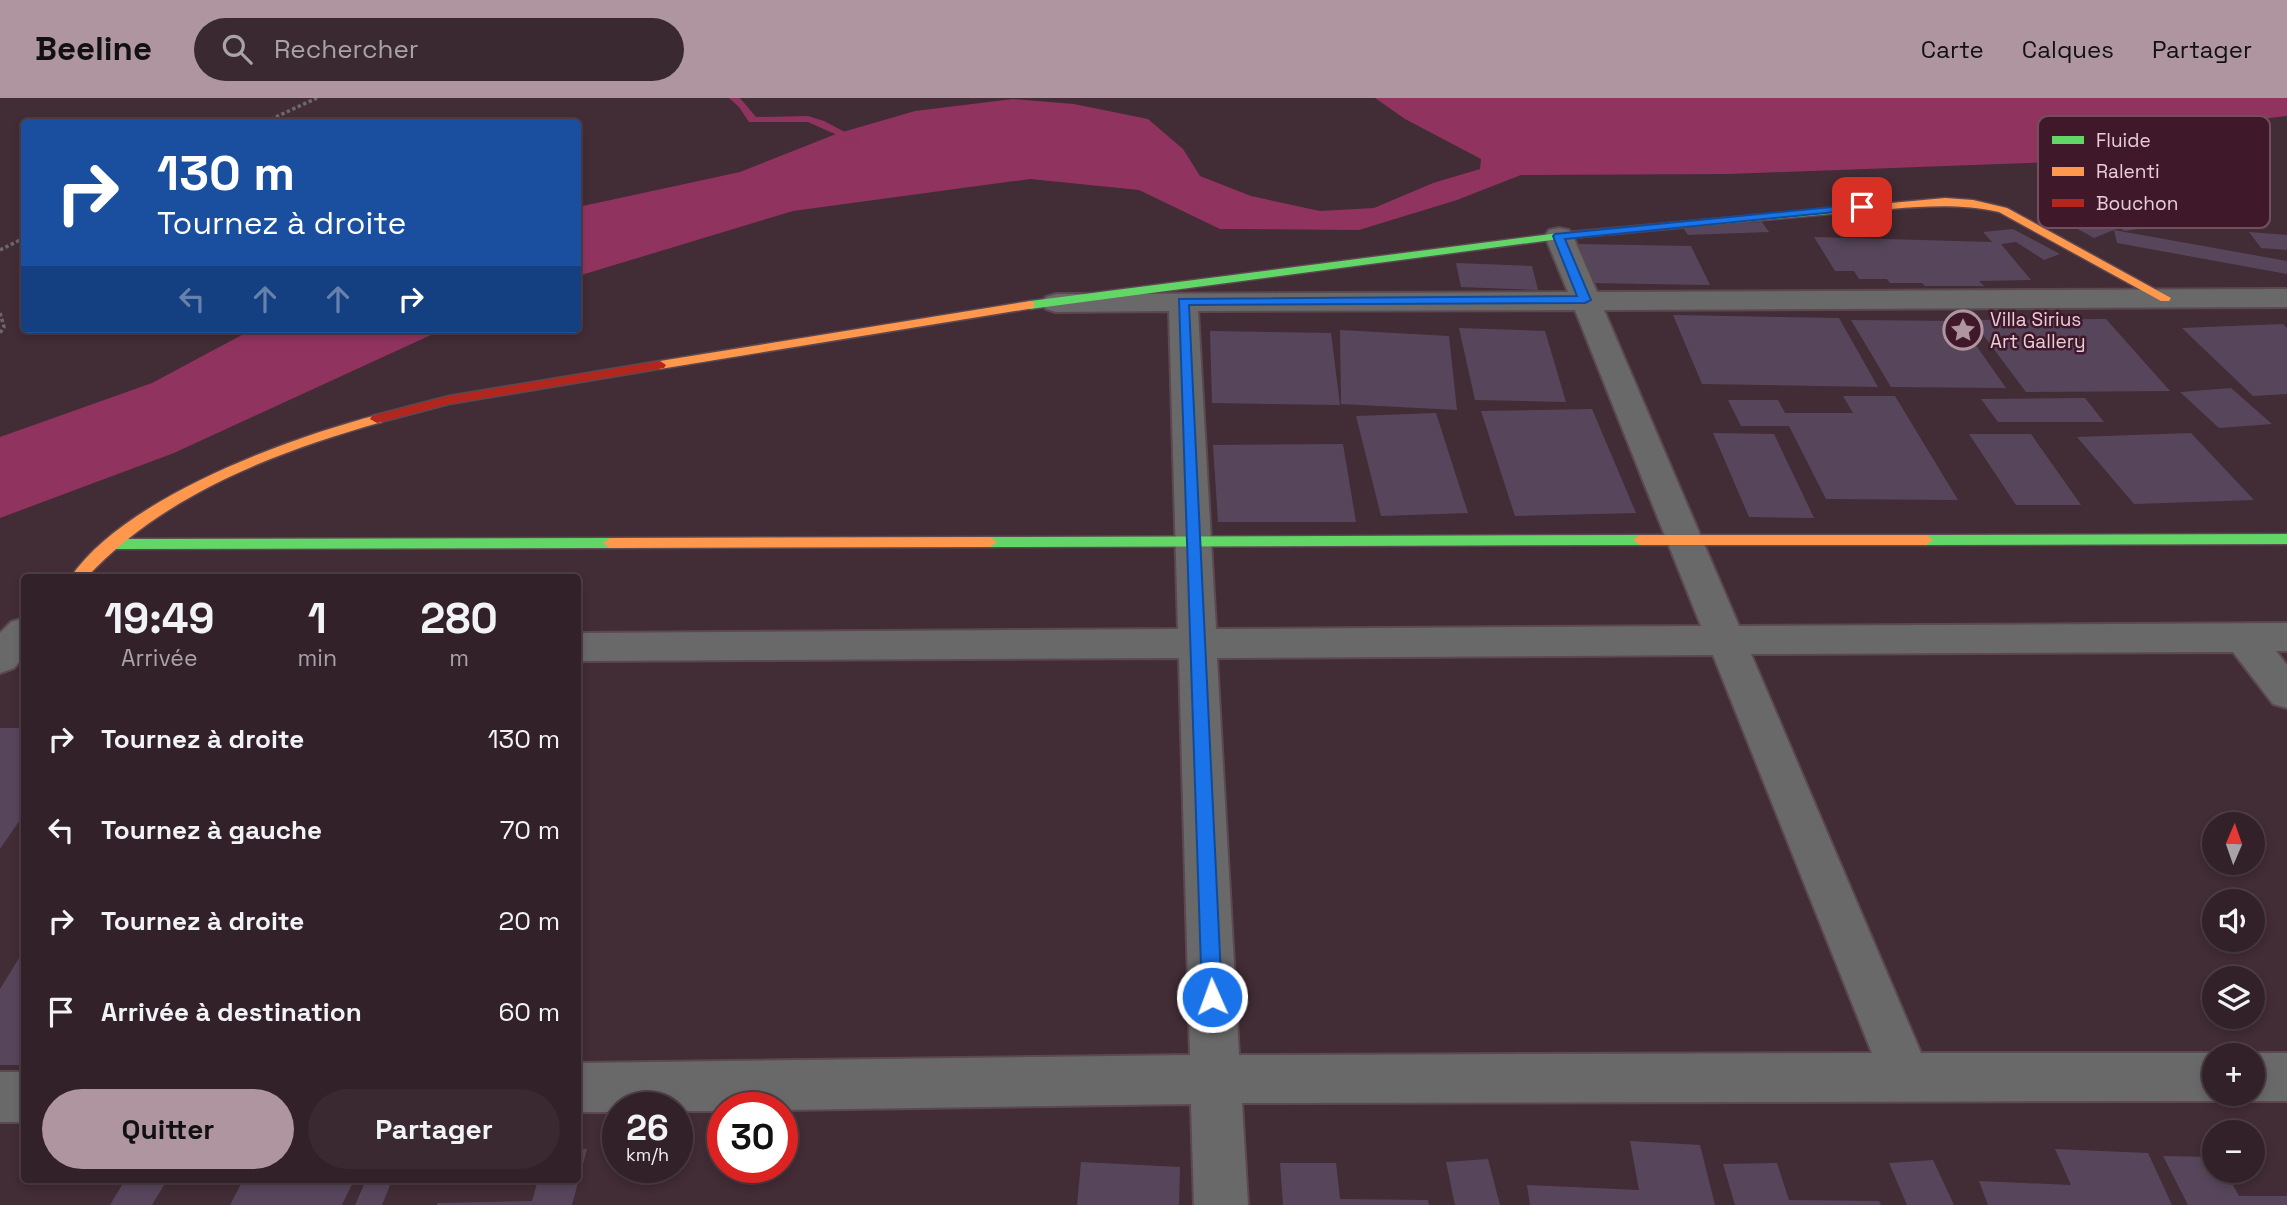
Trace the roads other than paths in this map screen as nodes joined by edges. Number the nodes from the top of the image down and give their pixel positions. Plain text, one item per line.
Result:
1 (1559, 236) junction
2 (2287, 298) edge
3 (2165, 299) junction
4 (1585, 300) junction
5 (1183, 302) junction
6 (1040, 303) junction
7 (2287, 539) edge
8 (1684, 540) junction
9 (1193, 541) junction
10 (110, 544) junction
11 (81, 574) edge
12 (2243, 637) junction
13 (2287, 637) edge
14 (1726, 640) junction
15 (1197, 643) junction
16 (581, 647) edge
17 (2287, 693) edge
18 (2202, 1077) edge
19 (2265, 1077) edge
20 (2287, 1077) edge
21 (1907, 1078) junction
22 (1216, 1079) junction
23 (581, 1088) edge
24 (0, 1097) edge
25 (21, 1097) edge
26 (1221, 1205) edge

1 - 3 street
1 - 4 street
1 - 6 street
2 - 3 street
3 - 4 street
4 - 5 street
4 - 8 street
5 - 6 street
5 - 9 street
6 - 10 street
7 - 8 street
8 - 9 street
8 - 14 street
9 - 10 street
9 - 15 street
10 - 11 street
12 - 13 street
12 - 14 street
12 - 17 street
14 - 15 street
14 - 21 street
15 - 16 street
15 - 22 street
18 - 21 street
19 - 20 street
21 - 22 street
22 - 23 street
22 - 26 street
24 - 25 street

